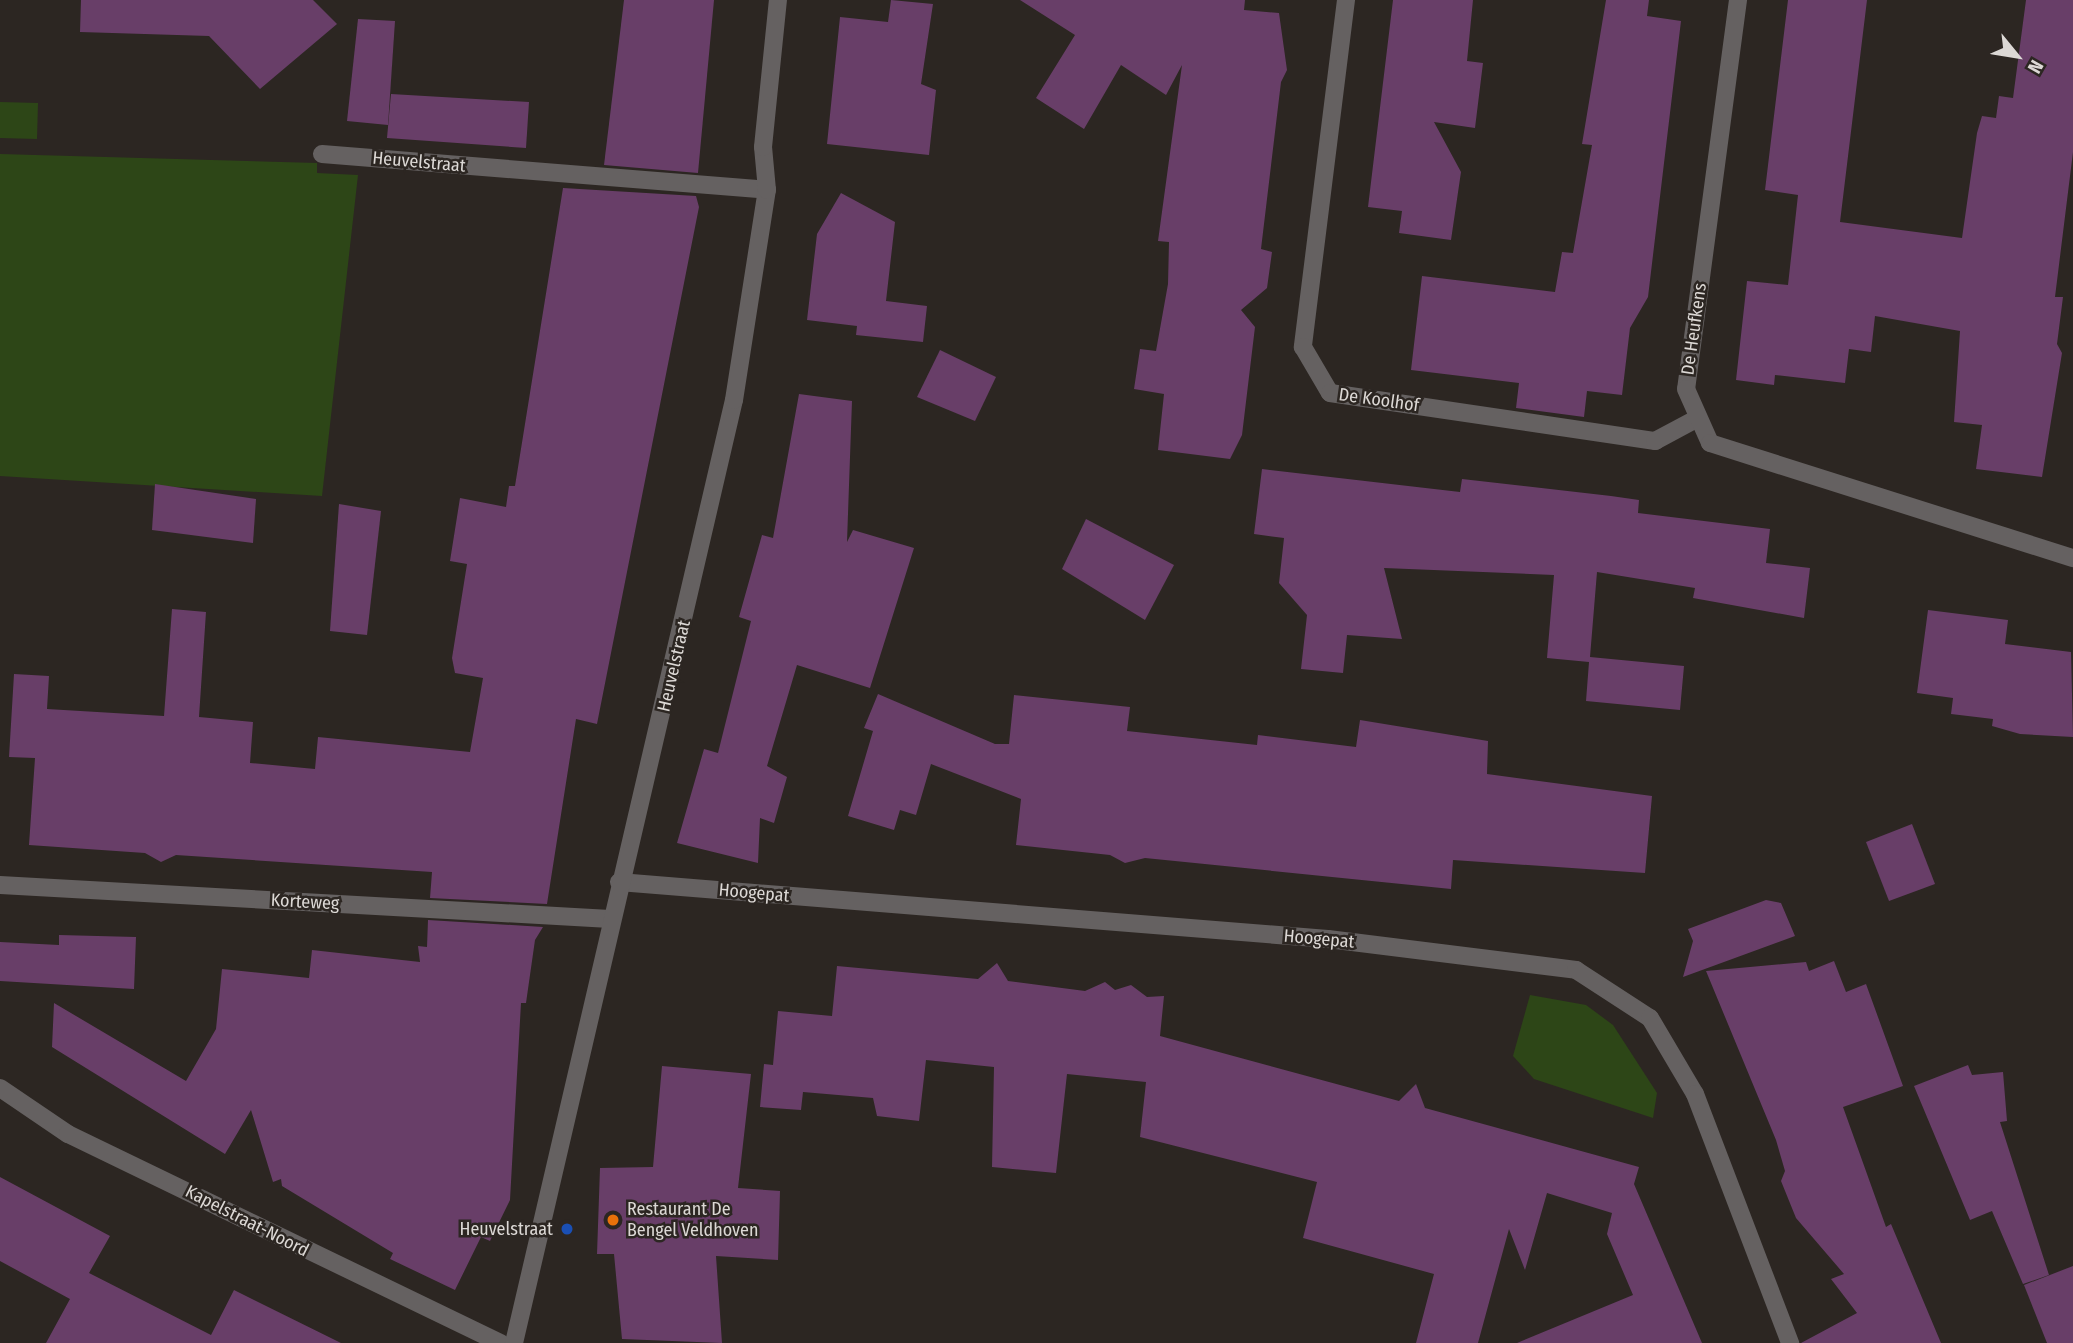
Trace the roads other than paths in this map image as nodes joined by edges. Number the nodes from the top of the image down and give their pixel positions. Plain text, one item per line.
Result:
1 (778, 0) edge
2 (1346, 0) edge
3 (1738, 0) edge
4 (322, 154) dead end
5 (767, 190) junction
6 (1698, 418) junction
7 (2073, 558) edge
8 (619, 882) junction
9 (0, 885) edge
10 (610, 919) junction
11 (0, 1088) edge
12 (501, 1343) edge
13 (514, 1343) edge
14 (1790, 1343) edge

1 - 5 street, Heuvelstraat
2 - 6 street, De Koolhof
3 - 6 street, De Heufkens
4 - 5 street, Heuvelstraat
5 - 8 street, Heuvelstraat
6 - 7 street, De Heufkens
8 - 10 street, Heuvelstraat
8 - 14 street, Hoogepat
9 - 10 street, Korteweg
10 - 13 street, Heuvelstraat
11 - 12 street, Kapelstraat-Noord

